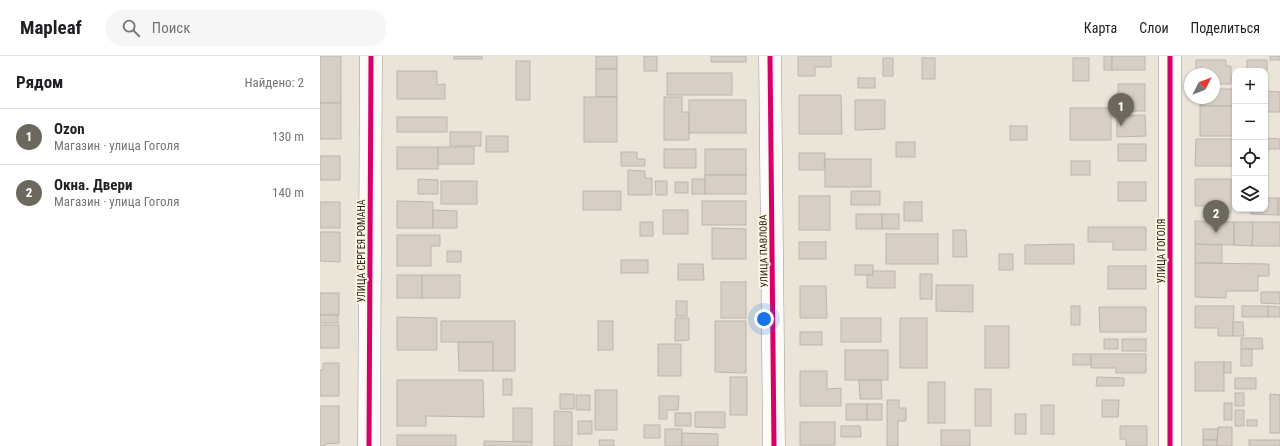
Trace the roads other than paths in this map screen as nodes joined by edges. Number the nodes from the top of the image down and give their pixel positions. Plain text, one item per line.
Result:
1 (371, 56) edge
2 (770, 56) edge
3 (1170, 56) edge
4 (369, 446) edge
5 (774, 446) edge
6 (1170, 446) edge

1 - 4 street, УЛИЦА СЕРГЕЯ РОМАНА
2 - 5 street, УЛИЦА ПАВЛОВА
3 - 6 street, УЛИЦА ГОГОЛЯ

